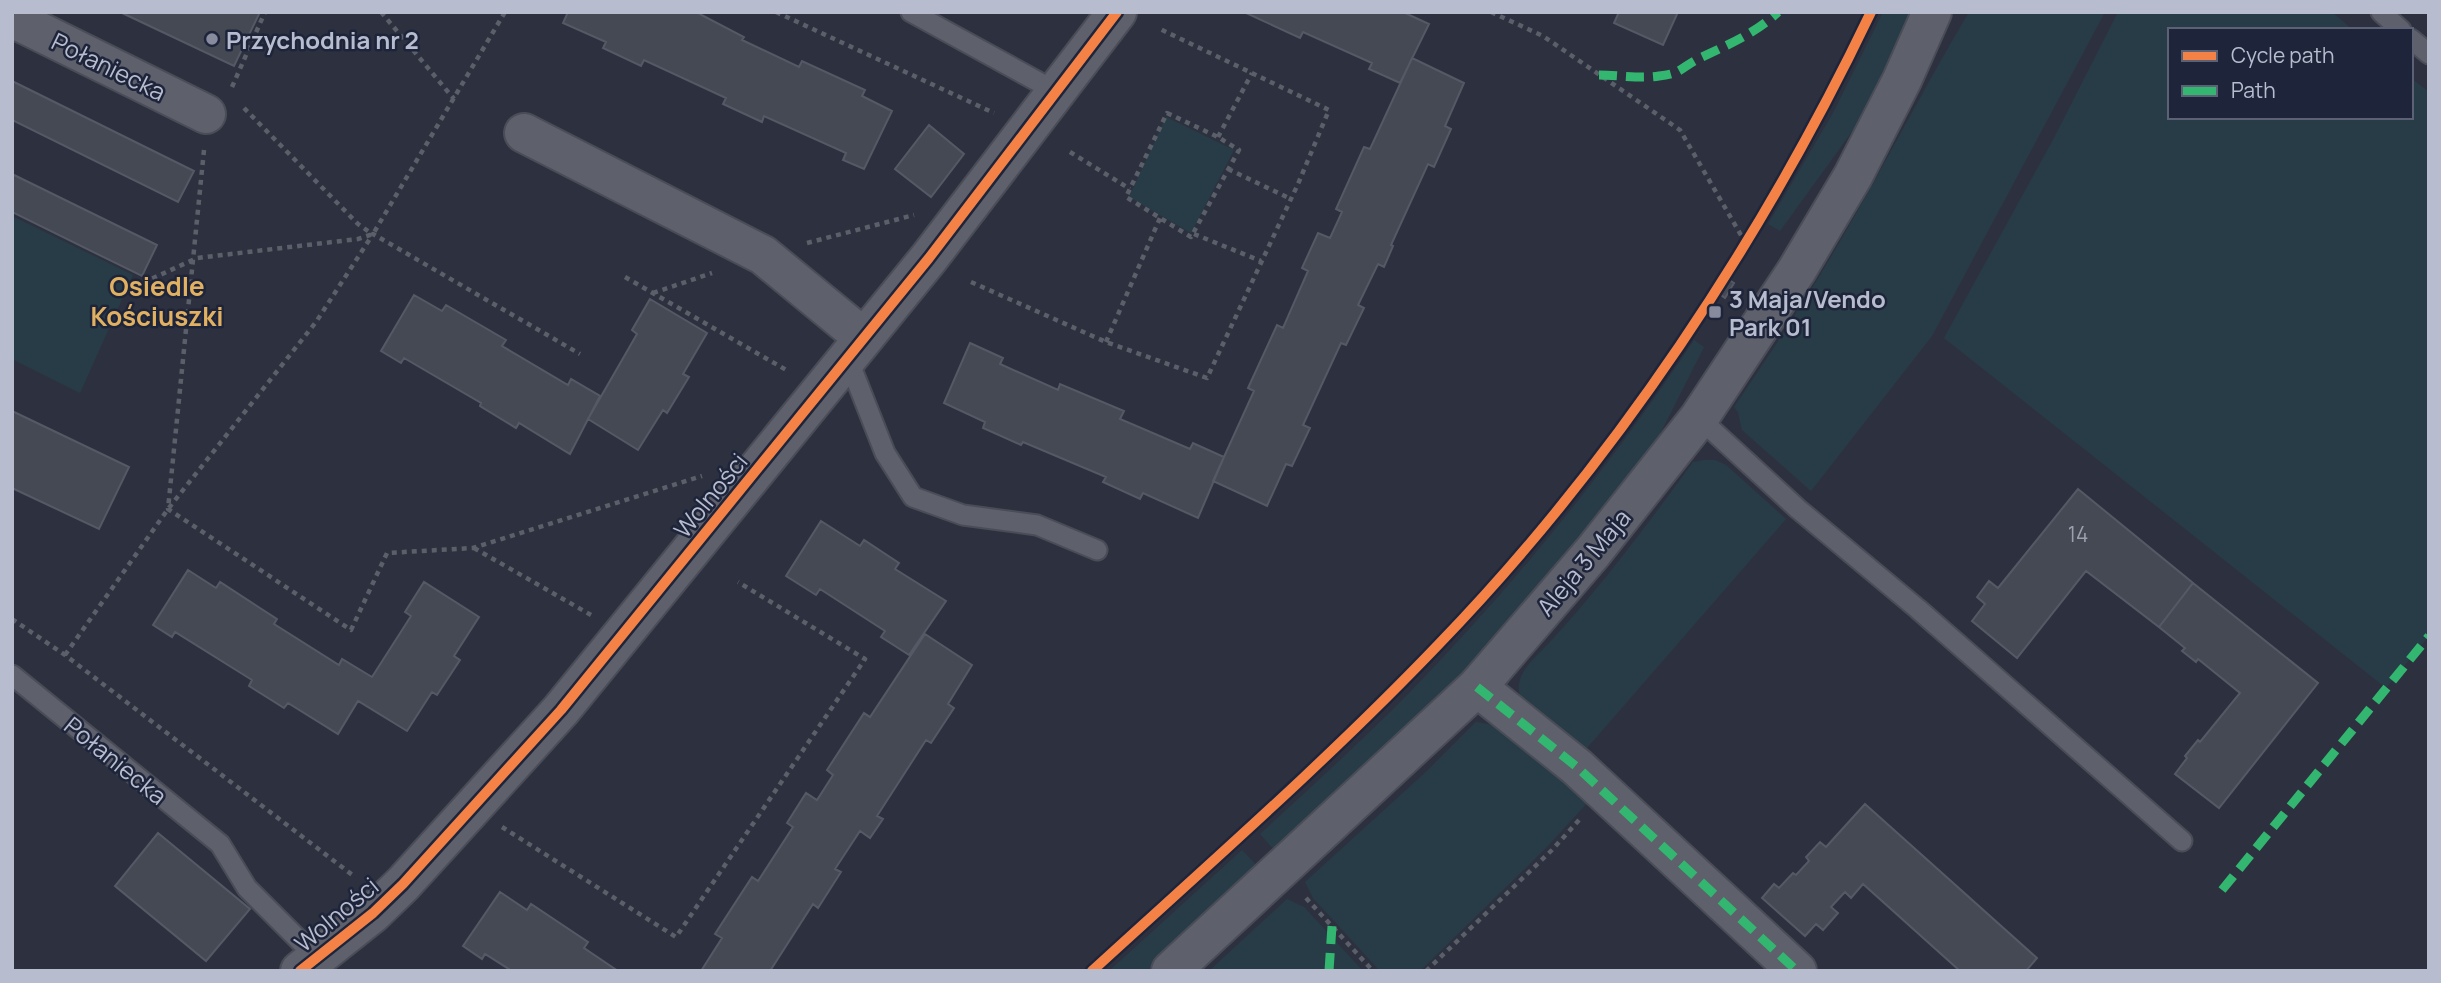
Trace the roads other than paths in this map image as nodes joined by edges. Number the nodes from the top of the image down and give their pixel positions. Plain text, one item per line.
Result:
1 (911, 12) edge
2 (1117, 12) edge
3 (1932, 12) edge
4 (1947, 12) edge
5 (2381, 12) edge
6 (12, 19) edge
7 (2399, 28) edge
8 (2413, 41) edge
9 (2429, 54) edge
10 (1902, 80) junction
11 (1055, 91) junction
12 (214, 116) road end
13 (524, 133) dead end
14 (856, 349) junction
15 (1699, 418) junction
16 (1097, 550) dead end
17 (12, 675) edge
18 (1477, 687) junction
19 (2182, 841) dead end
20 (220, 844) joint
21 (308, 964) edge
22 (1171, 971) edge
23 (1797, 971) edge

1 - 11 lane
2 - 11 street, Wolności
3 - 10 street, Aleja 3 Maja
4 - 10 street, Aleja 3 Maja
5 - 7 lane
6 - 12 street, Połaniecka
8 - 9 lane
10 - 15 street, Aleja 3 Maja
11 - 14 street, Wolności
13 - 14 street
14 - 16 lane
14 - 21 street, Wolności
15 - 18 street, Aleja 3 Maja
15 - 19 lane
17 - 20 lane, Połaniecka
18 - 22 street, Aleja 3 Maja
18 - 23 street
20 - 21 lane, Wolności

